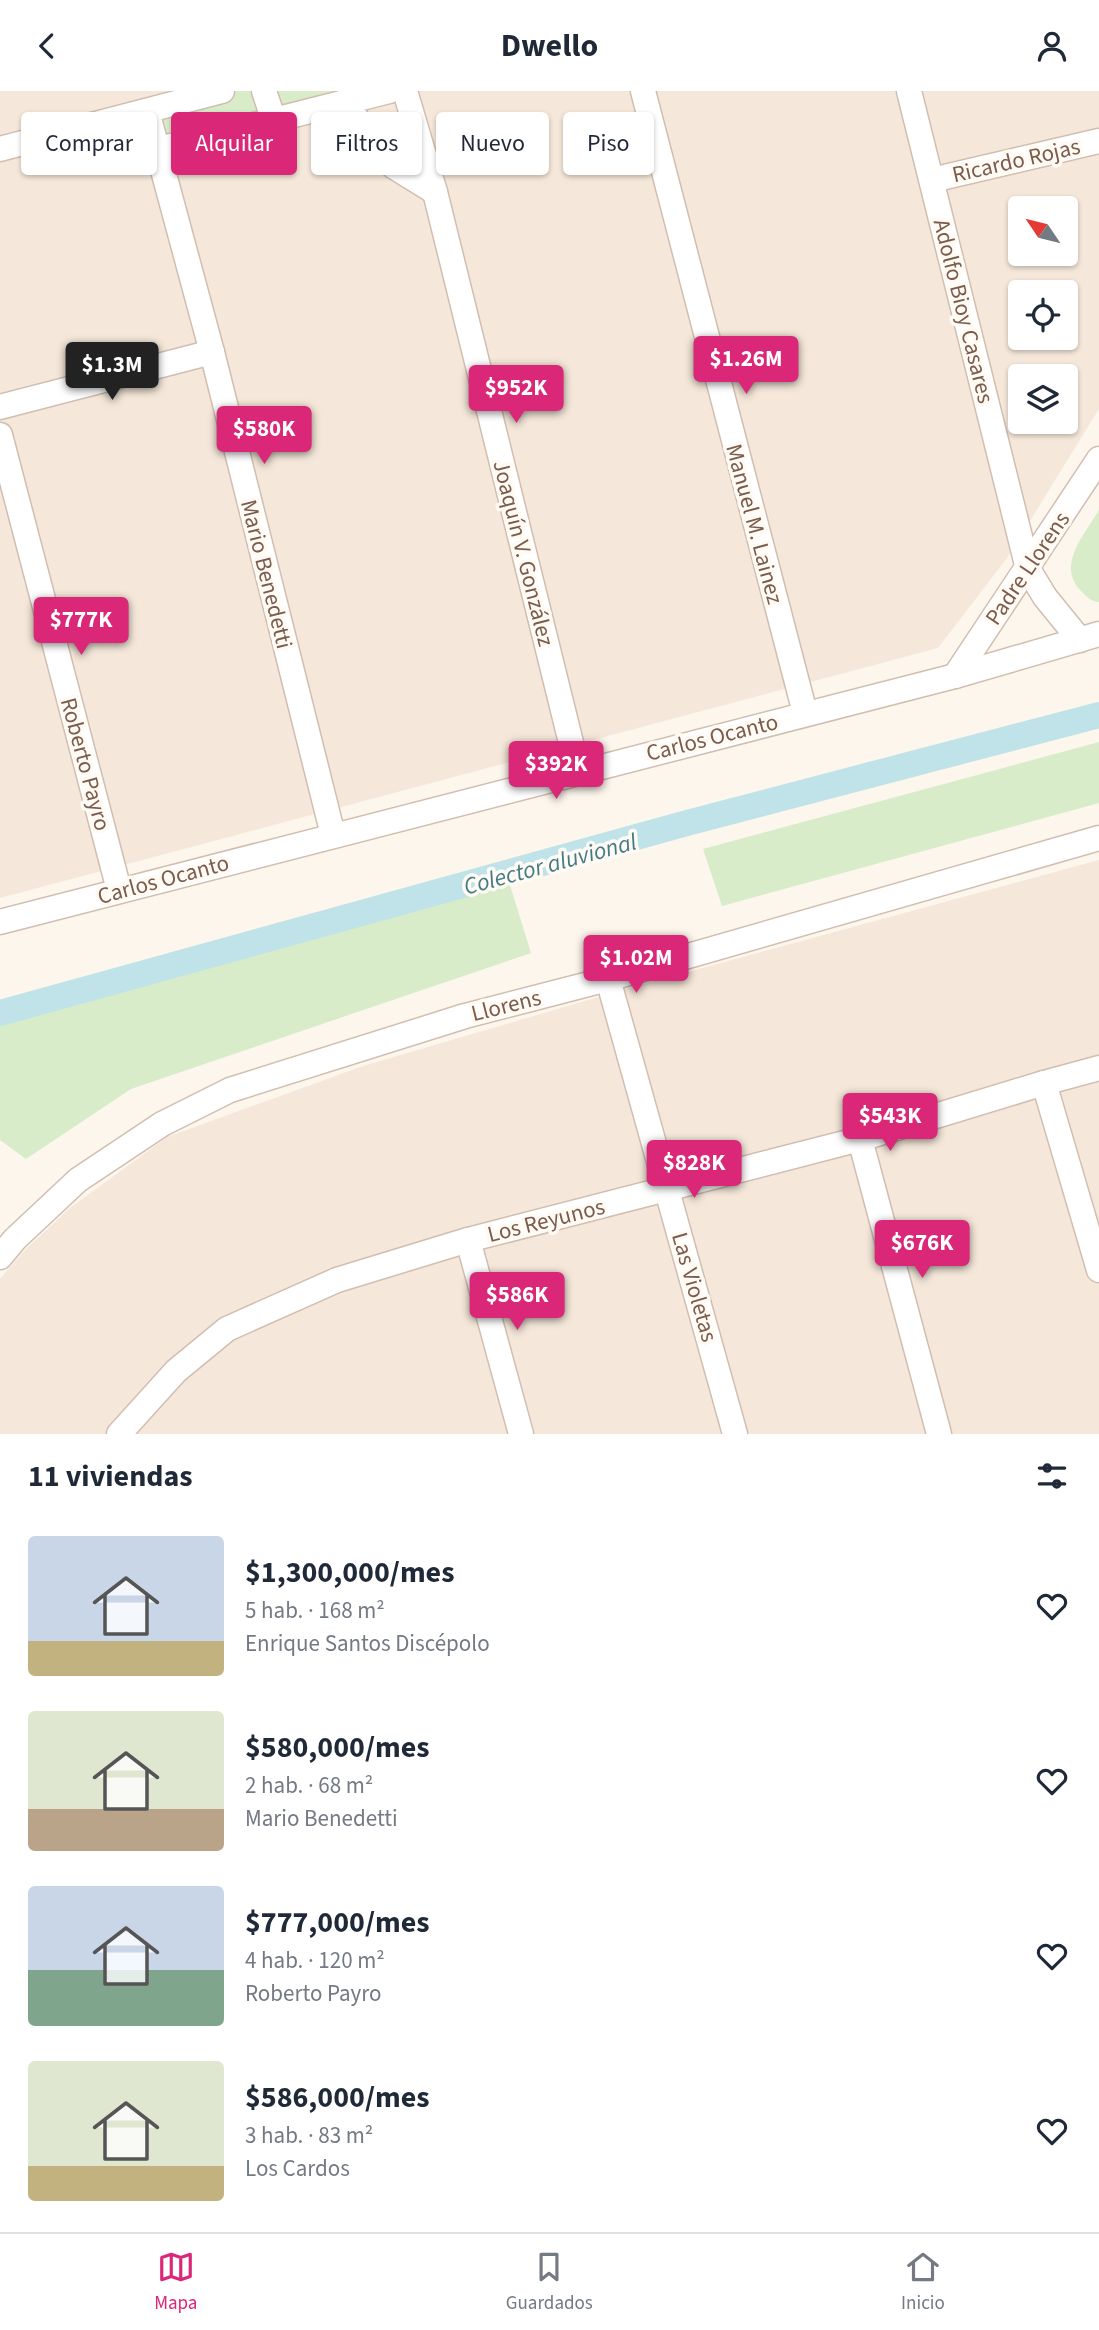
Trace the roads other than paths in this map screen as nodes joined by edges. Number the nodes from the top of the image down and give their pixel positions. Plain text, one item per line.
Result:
1 (222, 91) edge
2 (264, 91) edge
3 (388, 91) edge
4 (405, 91) edge
5 (643, 91) edge
6 (909, 91) edge
7 (344, 102) junction
8 (147, 111) junction
9 (271, 112) edge
10 (297, 115) edge
11 (1099, 141) edge
12 (171, 146) edge
13 (0, 149) edge
14 (159, 149) junction
15 (932, 180) junction
16 (435, 192) junction
17 (212, 352) junction
18 (0, 407) edge
19 (0, 435) edge
20 (1099, 459) edge
21 (1028, 569) junction
22 (1089, 637) edge
23 (955, 676) junction
24 (805, 713) junction
25 (578, 771) junction
26 (333, 835) junction
27 (1099, 838) edge
28 (119, 890) junction
29 (0, 922) edge
30 (608, 979) junction
31 (1099, 1068) edge
32 (1044, 1083) junction
33 (860, 1139) junction
34 (667, 1188) junction
35 (468, 1240) junction
36 (0, 1257) edge
37 (1099, 1270) edge
38 (119, 1434) edge
39 (521, 1434) edge
40 (735, 1434) edge
41 (939, 1434) edge

1 - 8 street
2 - 9 street
3 - 7 street
4 - 16 street, Joaquín V. González
5 - 24 street, Manuel M. Lainez
6 - 15 street, Adolfo Bioy Casares
7 - 10 street
7 - 16 street
8 - 13 street
8 - 14 street, Mario Benedetti
11 - 15 street, Ricardo Rojas
12 - 14 street
14 - 17 street, Mario Benedetti
15 - 21 street, Adolfo Bioy Casares
16 - 25 street, Joaquín V. González
17 - 18 street
17 - 26 street, Mario Benedetti
19 - 28 street, Roberto Payro
20 - 21 street, Padre Llorens
21 - 22 street, Adolfo Bioy Casares
21 - 23 street, Padre Llorens
22 - 23 street, Carlos Ocanto
23 - 24 street, Carlos Ocanto
24 - 25 street, Carlos Ocanto
25 - 26 street, Carlos Ocanto
26 - 28 street, Carlos Ocanto
27 - 30 street, Llorens
28 - 29 street, Carlos Ocanto
30 - 34 street, Las Violetas
30 - 36 street, Llorens
31 - 32 street, Los Reyunos
32 - 33 street, Los Reyunos
32 - 37 street
33 - 34 street, Los Reyunos
33 - 41 street
34 - 35 street, Los Reyunos
34 - 40 street, Las Violetas
35 - 38 street, Los Reyunos
35 - 39 street

